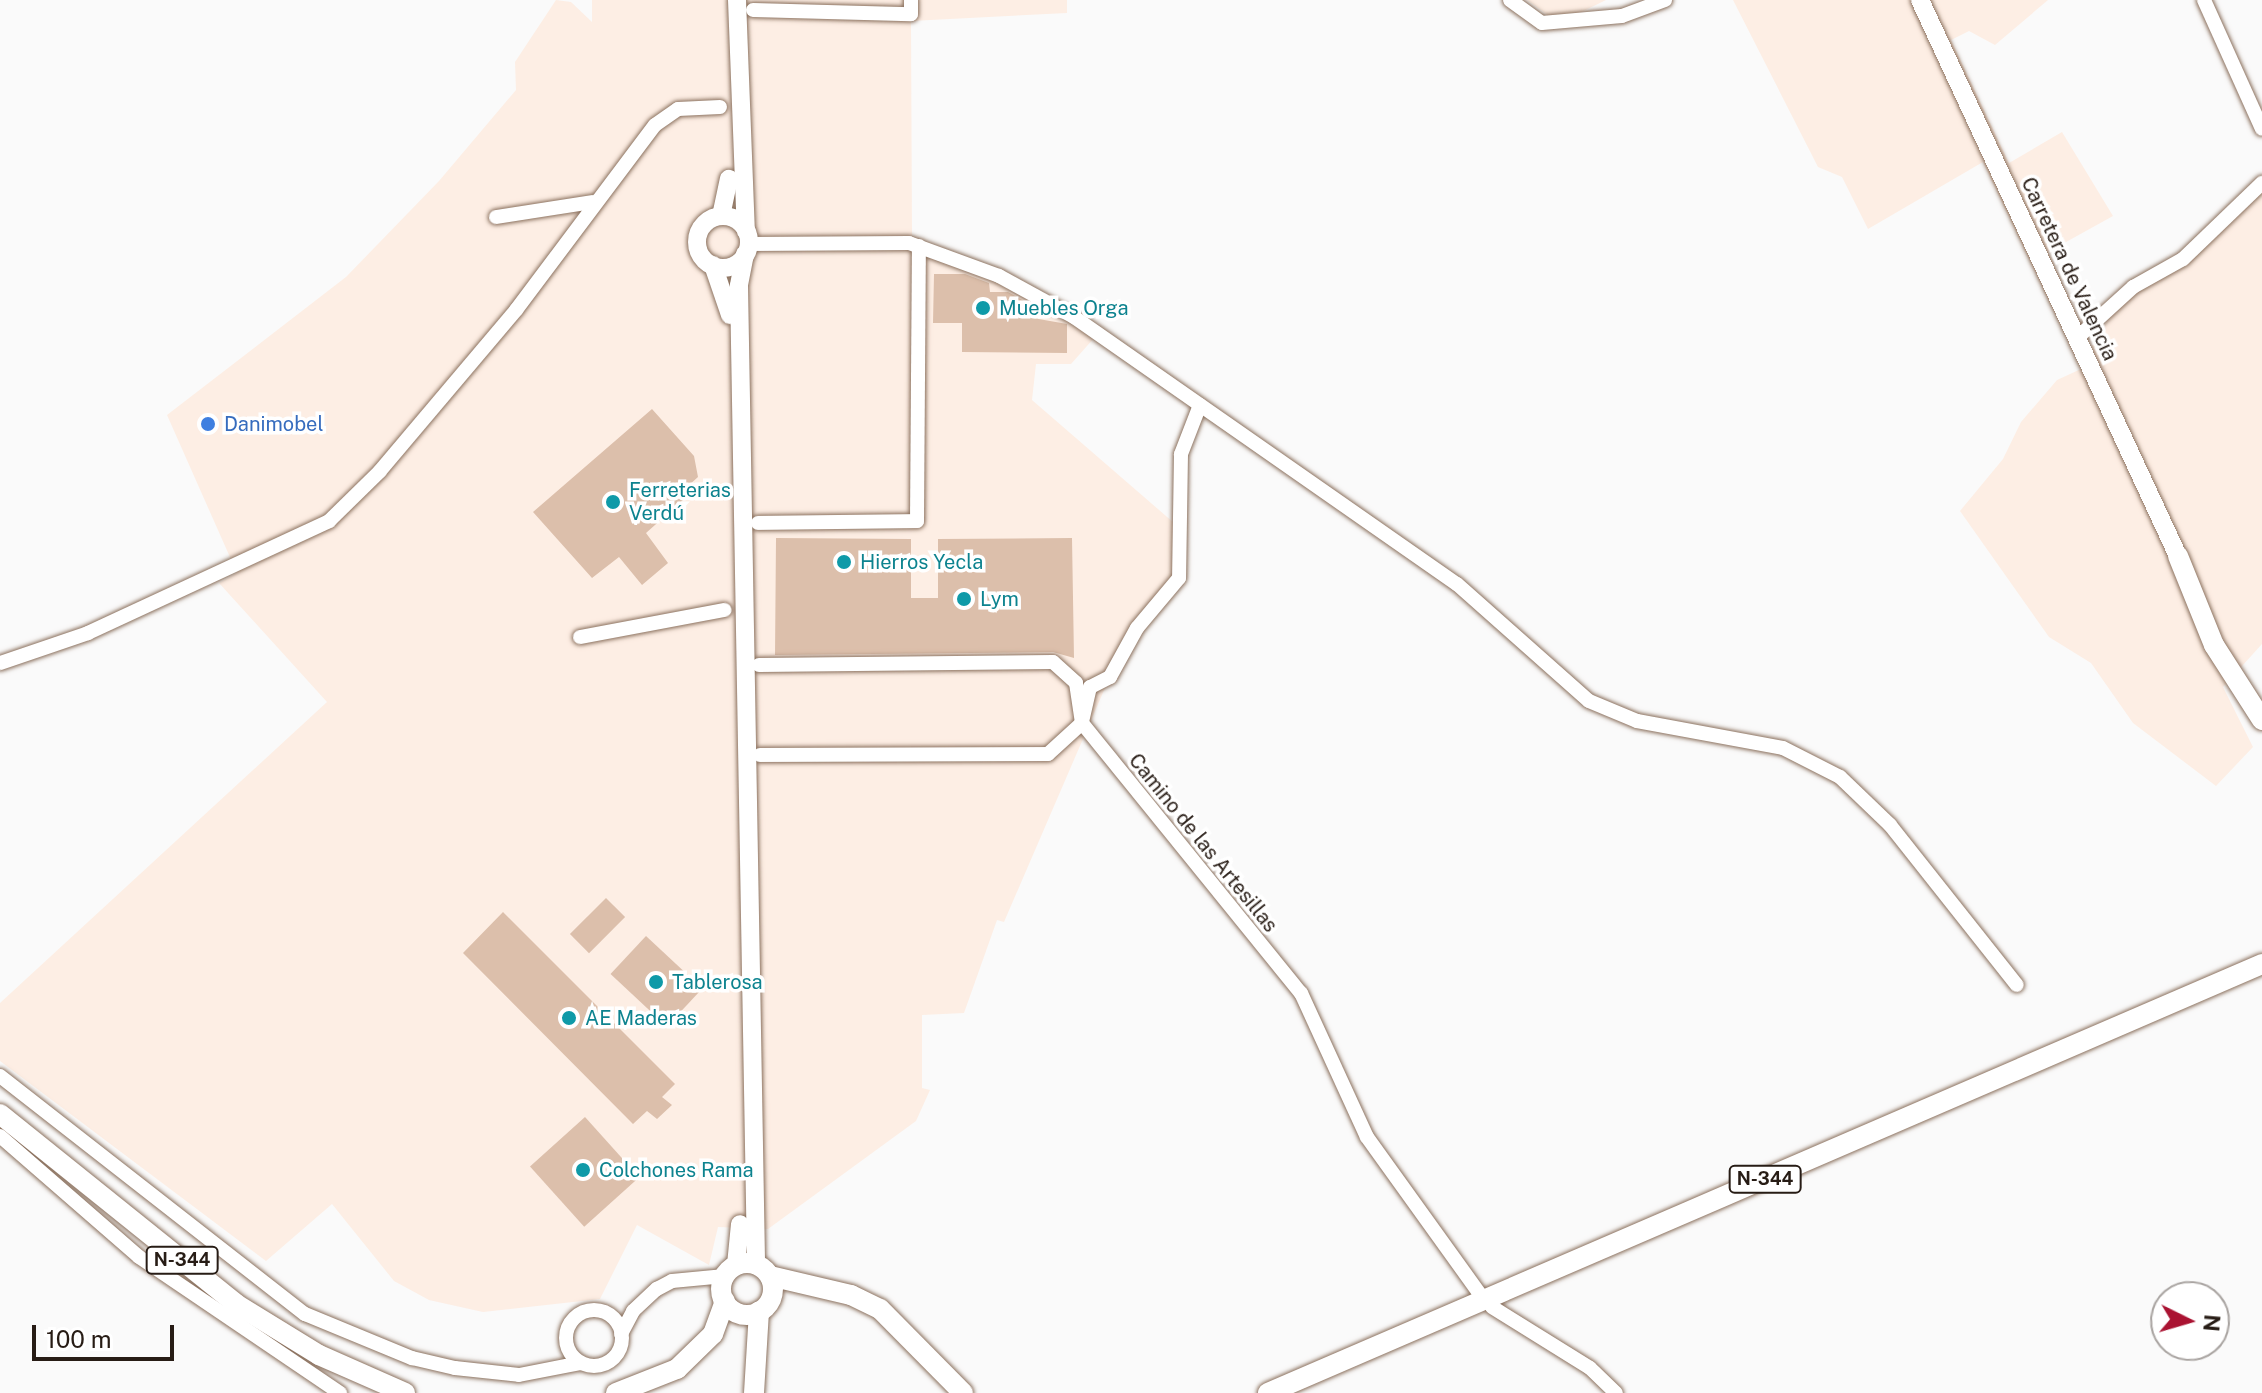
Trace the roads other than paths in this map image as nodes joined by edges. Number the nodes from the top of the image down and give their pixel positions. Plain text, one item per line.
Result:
1 (728, 0) edge
2 (911, 0) edge
3 (1510, 0) edge
4 (1665, 0) edge
5 (1920, 0) edge
6 (2204, 0) edge
7 (745, 5) edge
8 (720, 107) dead end
9 (2262, 129) edge
10 (2262, 183) edge
11 (593, 202) junction
12 (721, 216) junction
13 (496, 217) dead end
14 (747, 243) junction
15 (919, 246) junction
16 (713, 265) junction
17 (2077, 338) junction
18 (1200, 405) junction
19 (758, 523) dead end
20 (2178, 556) junction
21 (724, 610) dead end
22 (580, 637) dead end
23 (0, 663) edge
24 (759, 665) dead end
25 (2262, 699) edge
26 (2262, 720) edge
27 (1082, 723) junction
28 (760, 755) dead end
29 (2262, 964) edge
30 (2017, 985) dead end
31 (0, 1076) edge
32 (0, 1114) edge
33 (0, 1136) edge
34 (739, 1284) junction
35 (1479, 1293) dead end
36 (643, 1301) junction
37 (1492, 1307) dead end
38 (759, 1311) junction
39 (601, 1312) junction
40 (621, 1334) junction
41 (566, 1341) junction
42 (580, 1363) junction
43 (519, 1375) junction
44 (379, 1383) junction
45 (340, 1393) edge
46 (405, 1393) edge
47 (426, 1393) edge
48 (616, 1393) edge
49 (741, 1393) edge
50 (754, 1393) edge
51 (963, 1393) edge
52 (1268, 1393) edge
53 (1616, 1393) edge

1 - 12 main road
2 - 7 street
3 - 4 street
5 - 17 main road, Carretera de Valencia
6 - 9 street
7 - 14 main road
8 - 11 street
10 - 17 street
11 - 13 street
11 - 23 street
12 - 14 main road
12 - 16 main road
14 - 15 street
14 - 16 main road
14 - 34 main road
15 - 18 street
15 - 19 street
16 - 34 main road
17 - 20 main road, Carretera de Valencia
18 - 27 street
18 - 30 street
20 - 25 highway
20 - 26 highway
21 - 22 street
24 - 27 street
27 - 28 street
27 - 35 street, Camino de las Artesillas
29 - 52 highway, N-344
31 - 43 street
32 - 44 highway, N-344
33 - 45 street
34 - 36 street
34 - 38 highway
34 - 38 highway
34 - 48 highway
34 - 49 highway
34 - 51 highway
36 - 39 street
36 - 40 street
37 - 53 street
38 - 50 highway
39 - 40 street
39 - 41 street
40 - 42 street
41 - 42 street
41 - 43 street
42 - 43 street
44 - 46 highway, N-344
44 - 47 highway

